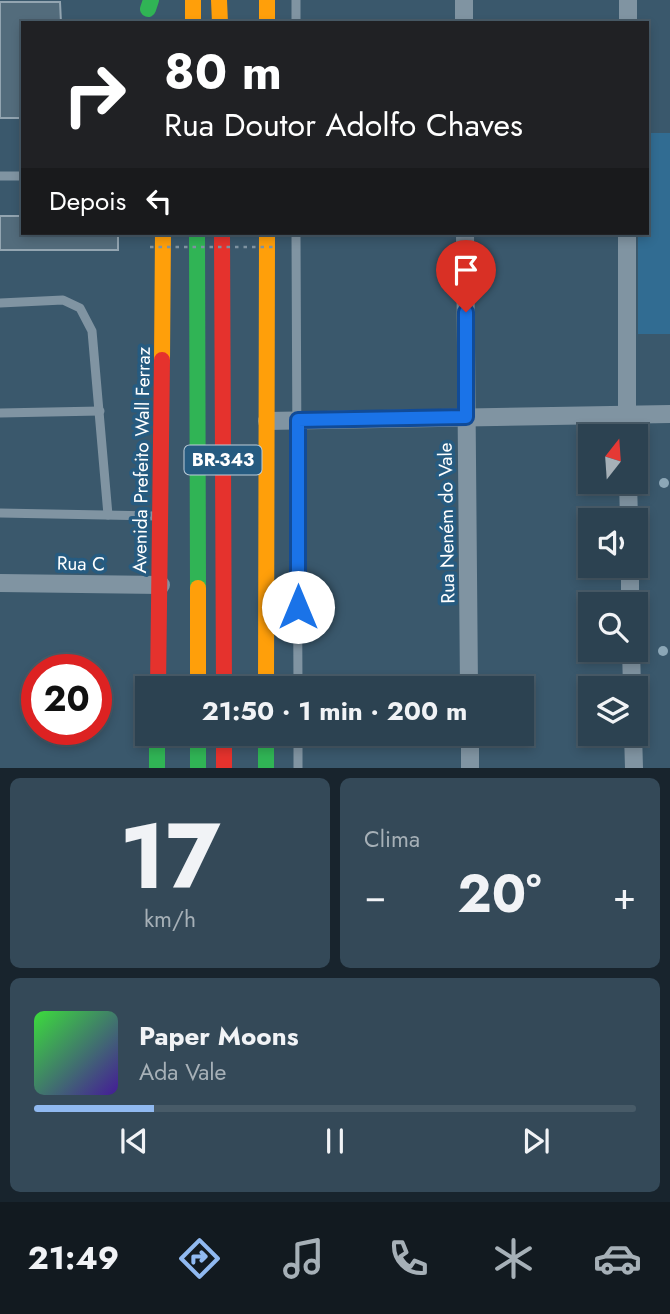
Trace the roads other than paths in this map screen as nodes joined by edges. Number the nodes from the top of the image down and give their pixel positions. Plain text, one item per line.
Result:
1 (193, 0) edge
2 (219, 0) edge
3 (267, 0) edge
4 (296, 0) edge
5 (464, 0) edge
6 (628, 0) edge
7 (194, 21) edge
8 (220, 21) edge
9 (267, 21) edge
10 (296, 21) edge
11 (464, 21) edge
12 (628, 21) edge
13 (0, 176) edge
14 (21, 176) edge
15 (163, 235) edge
16 (197, 235) edge
17 (222, 235) edge
18 (296, 235) edge
19 (465, 235) edge
20 (627, 235) edge
21 (271, 240) edge
22 (0, 303) edge
23 (100, 411) junction
24 (0, 413) edge
25 (626, 414) junction
26 (670, 414) edge
27 (466, 417) junction
28 (298, 420) junction
29 (267, 421) junction
30 (626, 424) edge
31 (0, 513) edge
32 (108, 515) junction
33 (162, 516) junction
34 (0, 583) edge
35 (161, 584) junction
36 (158, 676) edge
37 (198, 676) edge
38 (224, 676) edge
39 (266, 676) edge
40 (298, 676) edge
41 (469, 676) edge
42 (157, 746) edge
43 (198, 746) edge
44 (224, 746) edge
45 (266, 746) edge
46 (298, 746) edge
47 (470, 746) edge
48 (633, 746) edge
49 (157, 768) edge
50 (198, 768) edge
51 (224, 768) edge
52 (266, 768) edge
53 (298, 768) edge
54 (470, 768) edge
55 (634, 768) edge

1 - 7 main road
2 - 8 main road
3 - 9 main road
4 - 10 lane
5 - 11 street
6 - 12 street
13 - 14 lane
15 - 33 main road, Avenida Prefeito Wall Ferraz
16 - 37 main road, BR-343
17 - 38 main road, BR-343
18 - 28 lane
19 - 27 street, Rua Neném do Vale
20 - 25 street
21 - 29 main road
22 - 23 lane
23 - 24 lane
23 - 32 lane
25 - 26 street
25 - 27 street
25 - 30 street
27 - 28 street
27 - 41 street, Rua Neném do Vale
28 - 29 street
28 - 40 lane
29 - 39 main road
31 - 32 lane
32 - 33 lane
33 - 35 main road, Avenida Prefeito Wall Ferraz
34 - 35 street, Rua C
35 - 36 main road, Avenida Prefeito Wall Ferraz
42 - 49 main road
43 - 50 main road
44 - 51 main road
45 - 52 main road
46 - 53 lane
47 - 54 street
48 - 55 street

